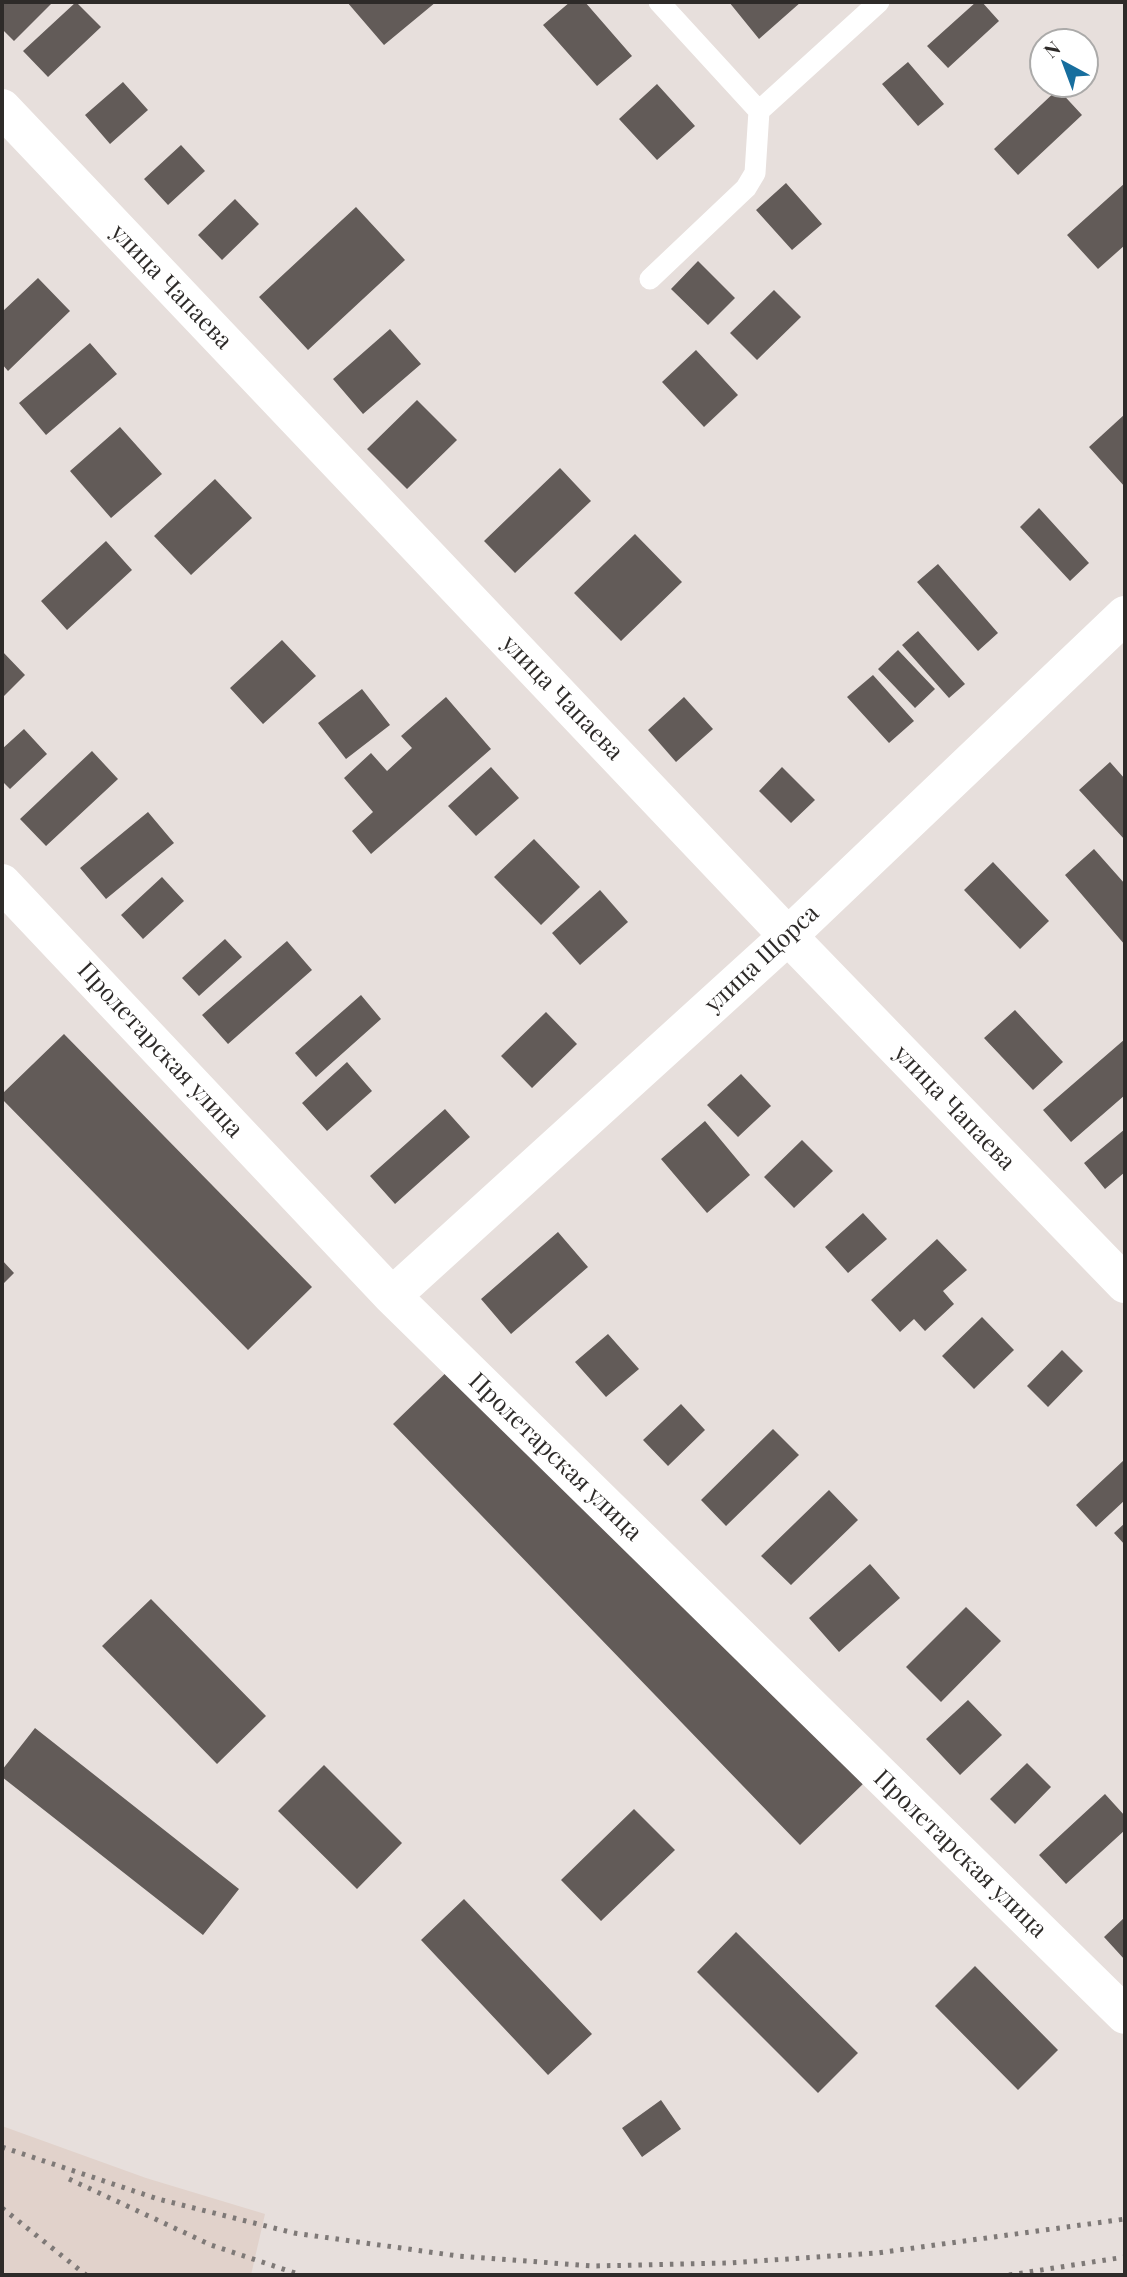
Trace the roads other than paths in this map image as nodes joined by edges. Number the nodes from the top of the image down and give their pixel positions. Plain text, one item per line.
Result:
1 (659, 2) edge
2 (879, 2) edge
3 (2, 108) edge
4 (759, 111) junction
5 (650, 279) dead end
6 (1125, 615) edge
7 (2, 883) edge
8 (788, 936) junction
9 (1125, 1284) edge
10 (392, 1296) junction
11 (1125, 2015) edge

1 - 4 lane
2 - 4 lane
3 - 8 street, улица Чапаева
4 - 5 lane
6 - 8 street, улица Щорса
7 - 10 street, Пролетарская улица
8 - 9 street, улица Чапаева
8 - 10 street, улица Щорса
10 - 11 street, Пролетарская улица

